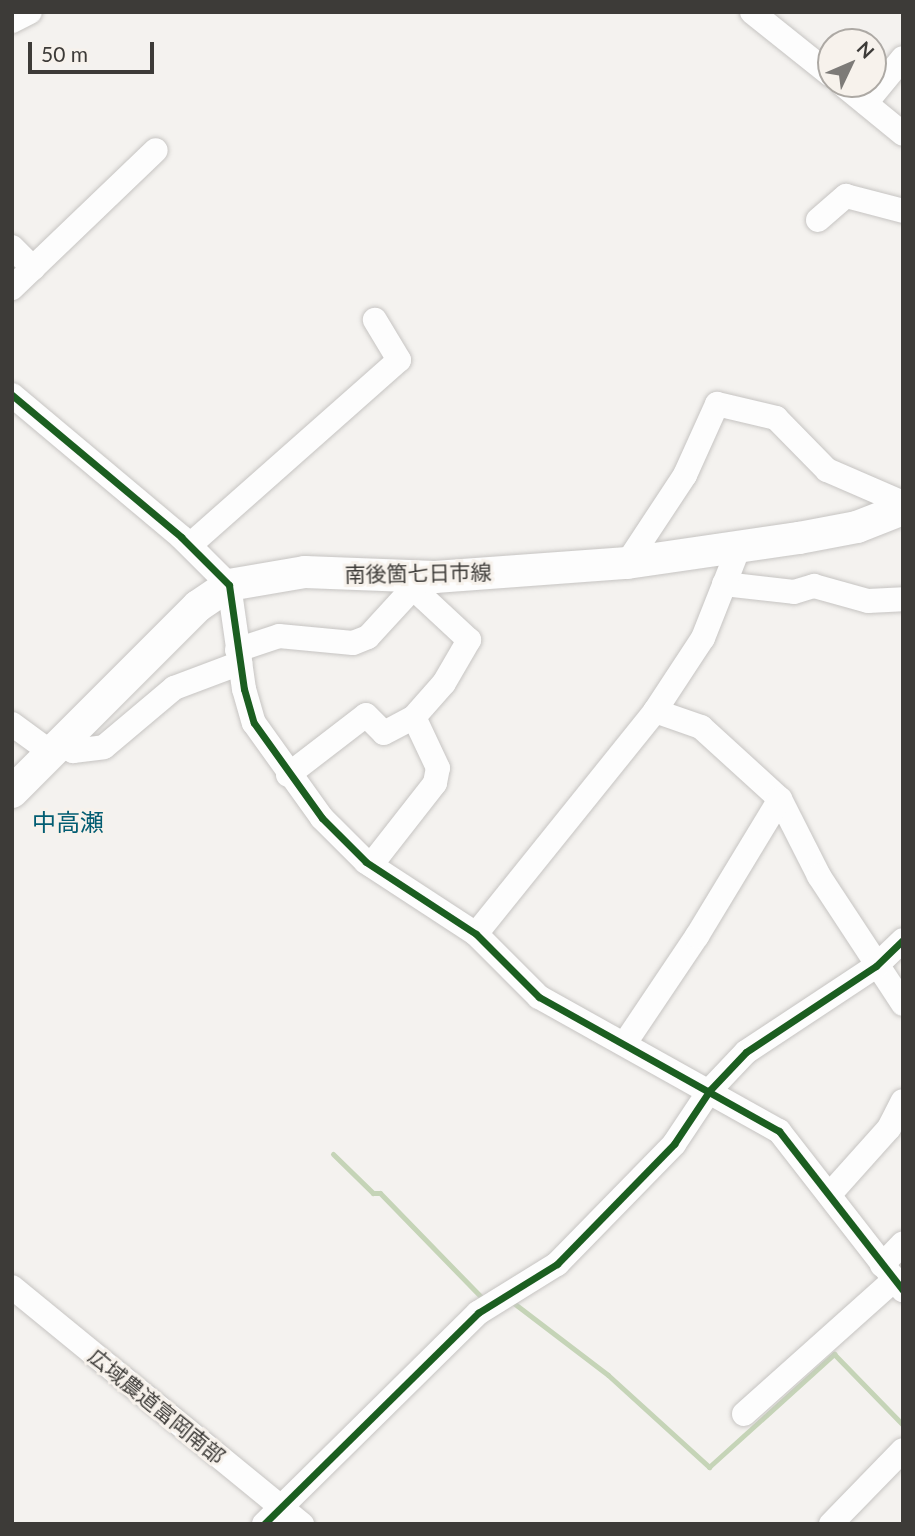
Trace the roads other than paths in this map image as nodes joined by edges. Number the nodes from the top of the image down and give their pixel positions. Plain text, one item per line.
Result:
1 (30, 12) edge
2 (752, 12) edge
3 (12, 21) edge
4 (903, 58) edge
5 (817, 64) edge
6 (860, 98) edge
7 (866, 103) junction
8 (903, 134) edge
9 (156, 150) dead end
10 (903, 211) edge
11 (818, 220) dead end
12 (12, 247) edge
13 (33, 268) junction
14 (12, 288) edge
15 (375, 320) dead end
16 (12, 395) edge
17 (903, 503) edge
18 (903, 509) edge
19 (190, 545) junction
20 (739, 547) junction
21 (627, 563) junction
22 (419, 582) junction
23 (724, 584) junction
24 (229, 585) junction
25 (903, 599) edge
26 (239, 657) junction
27 (655, 711) junction
28 (414, 717) junction
29 (12, 724) edge
30 (53, 747) junction
31 (288, 775) junction
32 (12, 792) edge
33 (780, 799) junction
34 (371, 865) junction
35 (476, 934) junction
36 (903, 940) edge
37 (876, 966) junction
38 (903, 1004) edge
39 (625, 1044) junction
40 (710, 1090) junction
41 (903, 1101) edge
42 (830, 1194) junction
43 (903, 1243) edge
44 (893, 1278) edge
45 (12, 1287) edge
46 (744, 1414) dead end
47 (903, 1450) edge
48 (272, 1515) edge
49 (302, 1524) edge
50 (831, 1524) edge

1 - 3 street
2 - 5 street
4 - 7 street
6 - 7 street
7 - 8 street
9 - 13 street
10 - 11 street
12 - 13 street
13 - 14 street
15 - 19 street
16 - 19 street
17 - 21 street
18 - 20 main road, 南後箇七日市線
19 - 24 street
20 - 21 main road, 南後箇七日市線
20 - 23 street
21 - 22 main road, 南後箇七日市線
22 - 24 main road, 南後箇七日市線
22 - 26 street
22 - 28 street
23 - 25 street
23 - 27 street
24 - 26 street
24 - 30 main road, 南後箇七日市線
26 - 30 street
26 - 31 street
27 - 33 street
27 - 35 street
28 - 31 street
28 - 34 street
29 - 30 street
30 - 32 main road, 南後箇七日市線
31 - 34 street
33 - 37 street
33 - 39 street
34 - 35 street
35 - 39 street
36 - 37 street
37 - 38 street
37 - 40 street
39 - 40 street
40 - 42 street
40 - 48 street
41 - 42 street
42 - 44 street
43 - 44 street
44 - 46 street
45 - 48 street, 広域農道富岡南部
47 - 50 street
48 - 49 street, 広域農道富岡南部

